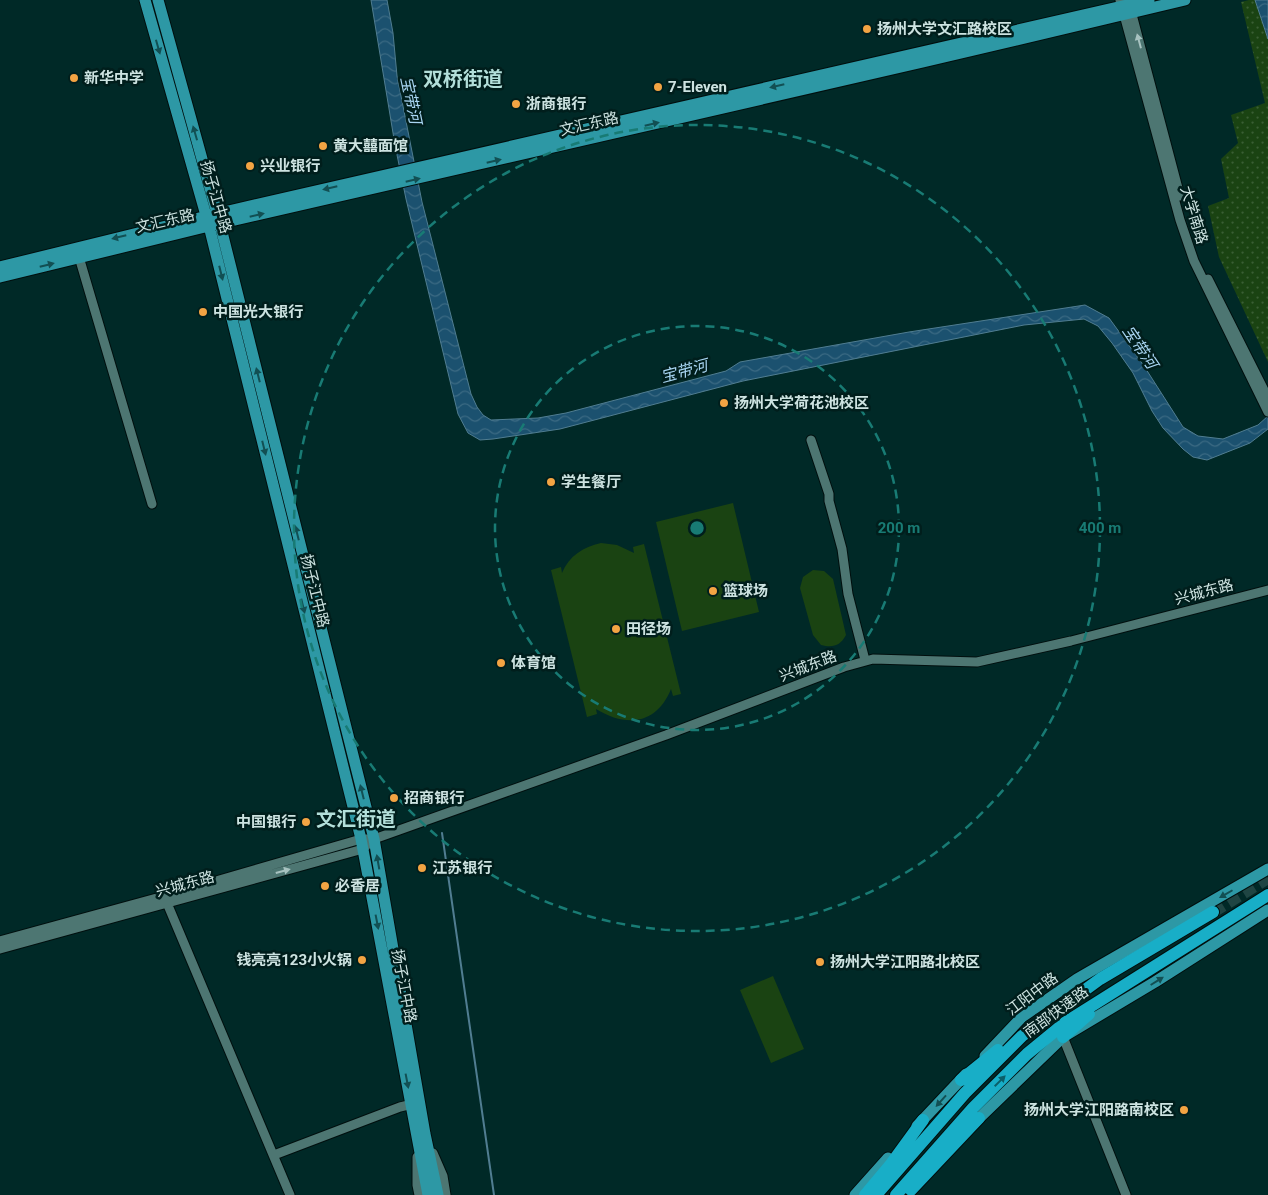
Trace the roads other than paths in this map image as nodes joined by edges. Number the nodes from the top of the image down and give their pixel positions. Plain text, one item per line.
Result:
1 (144, 0) edge
2 (158, 0) edge
3 (1148, 0) edge
4 (1185, 0) edge
5 (1126, 6) edge
6 (213, 220) junction
7 (79, 257) junction
8 (0, 267) edge
9 (0, 277) edge
10 (1268, 398) edge
11 (1267, 411) edge
12 (811, 440) dead end
13 (152, 504) dead end
14 (1268, 590) edge
15 (865, 660) junction
16 (374, 840) junction
17 (362, 844) junction
18 (1268, 869) edge
19 (1268, 895) edge
20 (167, 903) junction
21 (1268, 910) edge
22 (1213, 912) tunnel mouth
23 (1208, 932) junction
24 (0, 941) edge
25 (0, 949) edge
26 (1100, 979) junction
27 (1063, 1037) junction
28 (961, 1080) junction
29 (416, 1103) junction
30 (978, 1118) junction
31 (923, 1120) junction
32 (421, 1136) junction
33 (274, 1155) junction
34 (290, 1195) edge
35 (419, 1195) edge
36 (428, 1195) edge
37 (438, 1195) edge
38 (446, 1195) edge
39 (855, 1195) edge
40 (865, 1195) edge
41 (876, 1195) edge
42 (896, 1195) edge
43 (906, 1195) edge
44 (911, 1195) edge
45 (1126, 1195) edge

1 -> 6 main road, 扬子江中路
6 -> 2 main road, 扬子江中路
3 - 5 main road, 文汇东路
4 - 5 main road, 文汇东路
5 - 6 main road, 文汇东路
10 -> 5 street, 大学南路
5 - 11 street, 大学南路
6 - 7 main road, 文汇东路
6 -> 8 main road, 文汇东路
16 -> 6 main road, 扬子江中路
6 -> 17 main road, 扬子江中路
9 -> 7 main road, 文汇东路
7 - 13 street
12 - 15 street
14 - 15 street, 兴城东路
15 - 16 street, 兴城东路
16 - 17 street, 兴城东路
29 -> 16 main road, 扬子江中路
20 -> 17 street, 兴城东路
17 - 24 street, 兴城东路
17 -> 29 main road, 扬子江中路
18 -> 28 main road, 江阳中路
19 - 23 highway, 南部快速路
20 - 25 street, 兴城东路
20 - 33 street
27 -> 21 main road
22 - 26 highway, 南部快速路
23 - 27 highway
42 -> 23 highway, 南部快速路
26 - 28 highway
26 - 41 highway, 南部快速路
27 - 30 main road
27 - 45 street
28 -> 31 main road, 江阳中路
29 - 32 main road, 扬子江中路
29 - 33 street
30 - 43 highway
30 - 44 main road
31 - 39 main road, 江阳中路
31 - 40 highway
32 - 35 street
32 - 36 main road, 扬子江中路
32 - 37 main road, 扬子江中路
32 - 38 street
33 - 34 street

